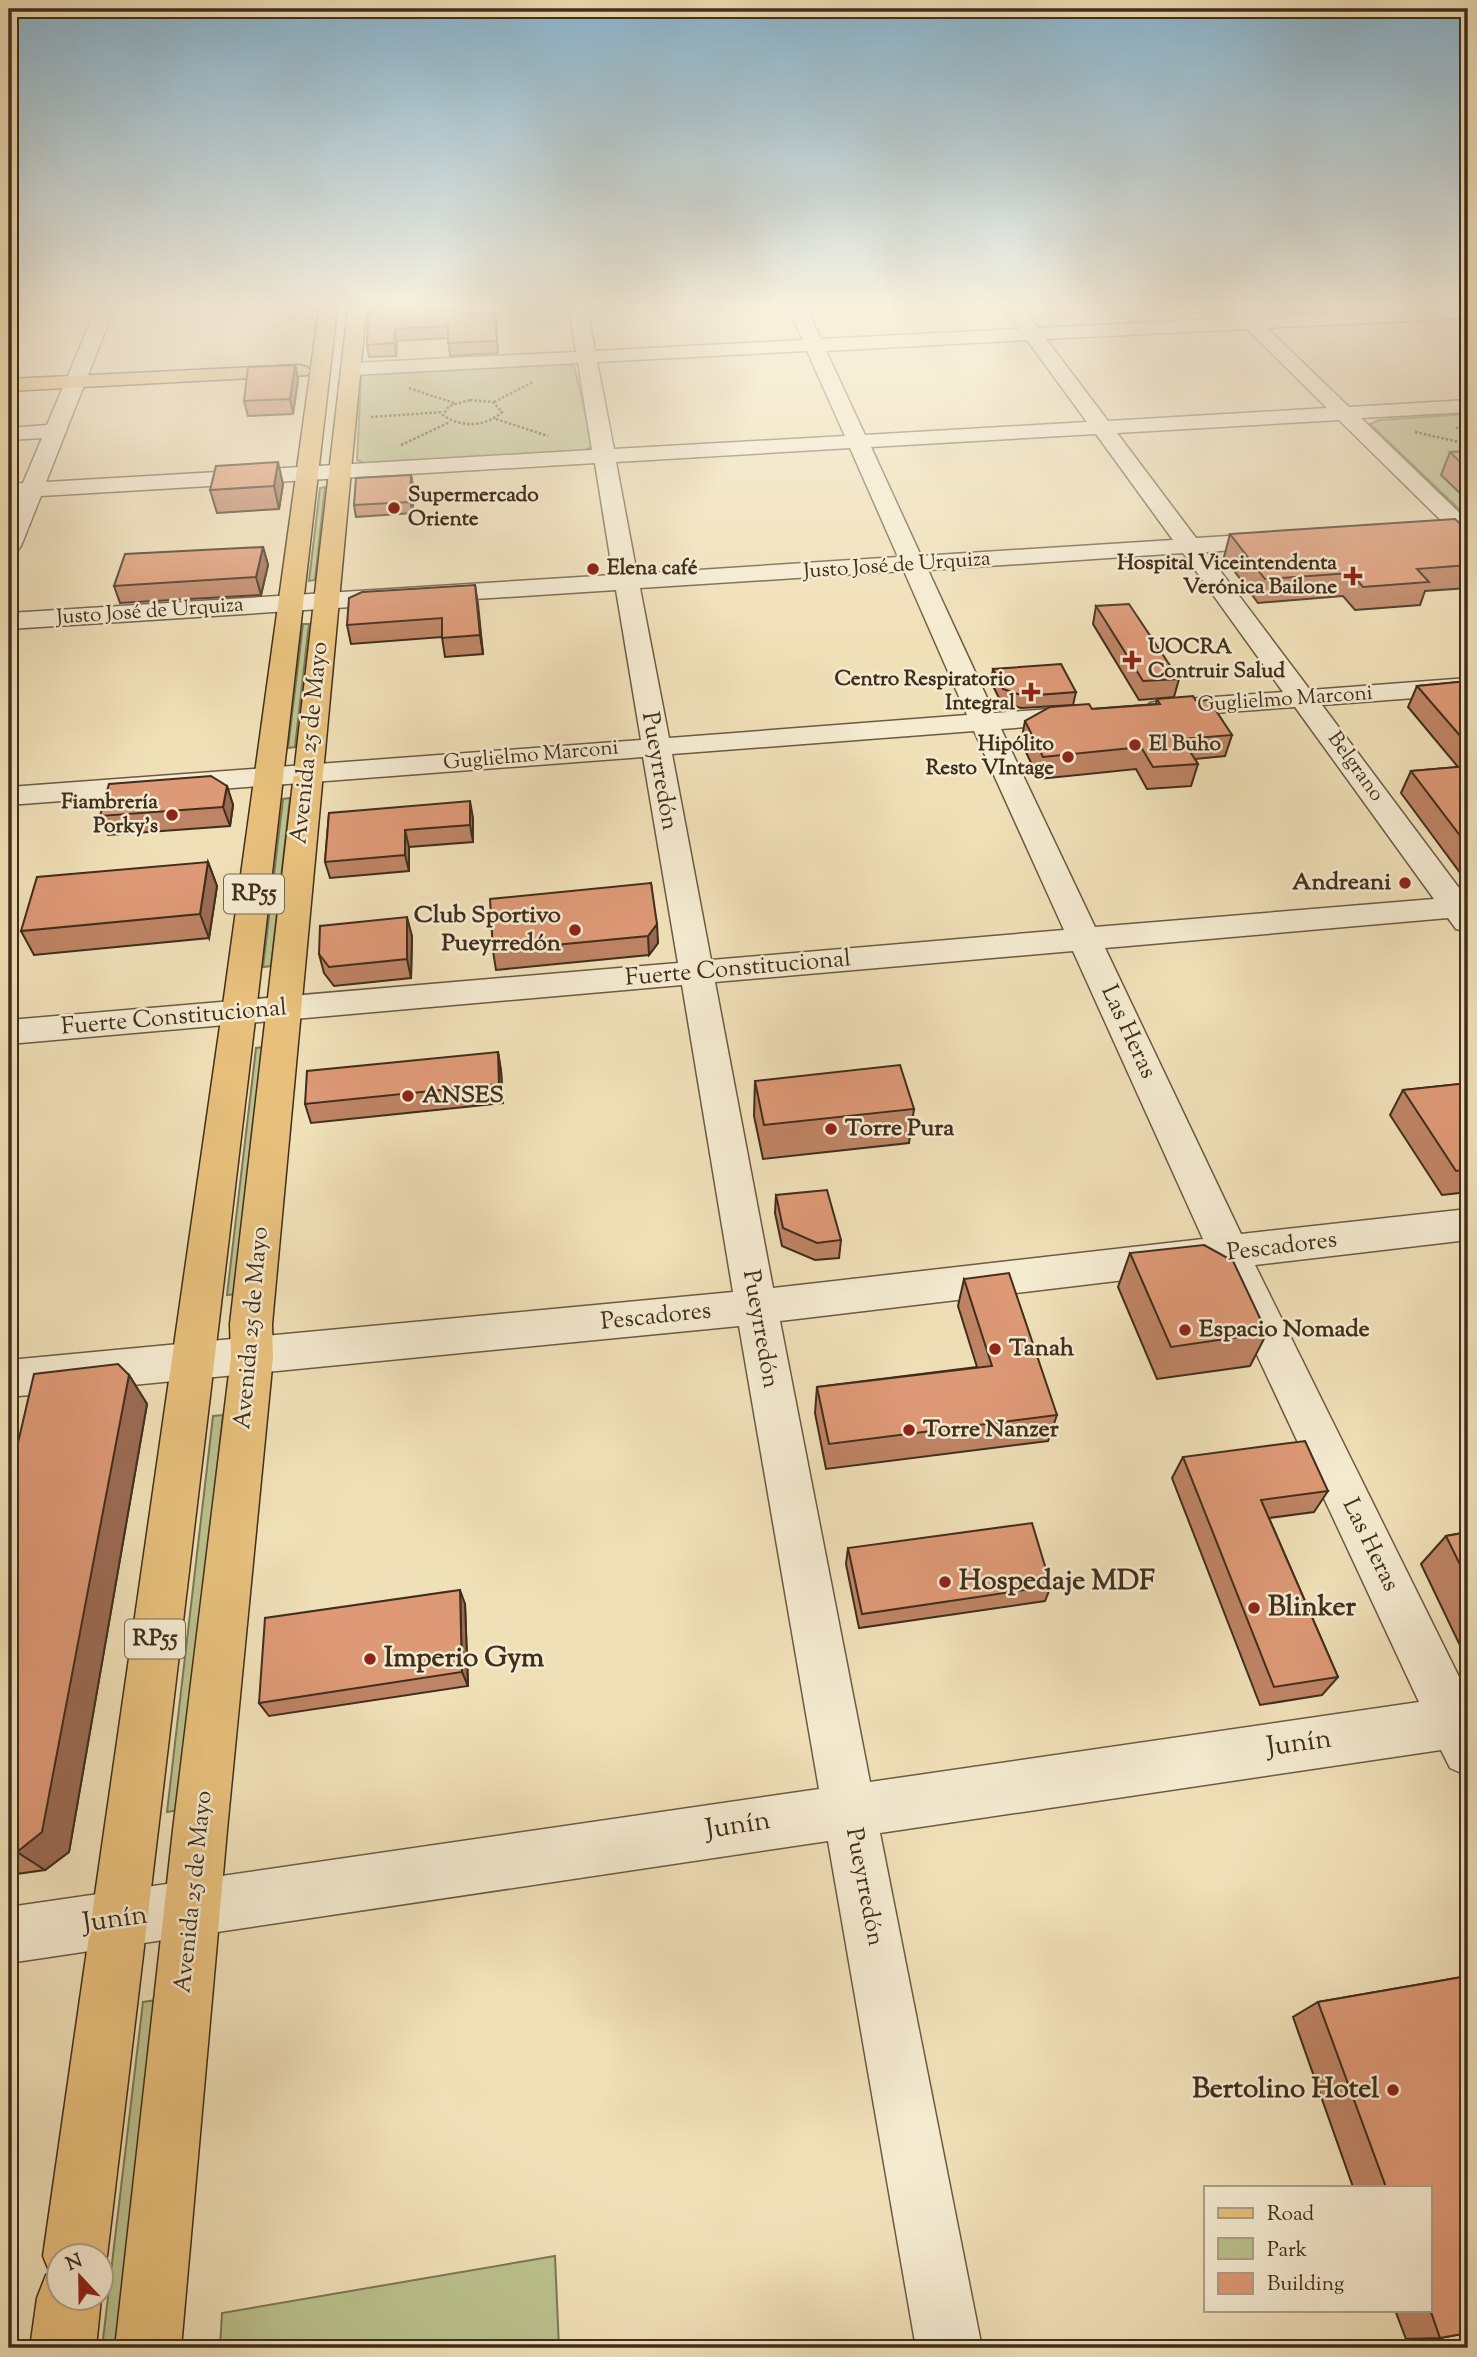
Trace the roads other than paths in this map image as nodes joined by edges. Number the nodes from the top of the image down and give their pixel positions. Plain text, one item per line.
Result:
1 (60, 419) edge
2 (314, 419) edge
3 (345, 419) edge
4 (596, 419) edge
5 (849, 419) edge
6 (1096, 419) edge
7 (1259, 419) edge
8 (1350, 419) edge
9 (1103, 428) junction
10 (55, 431) junction
11 (9, 434) edge
12 (859, 441) junction
13 (603, 458) junction
14 (338, 473) junction
15 (307, 474) junction
16 (32, 490) junction
17 (9, 491) edge
18 (1466, 530) edge
19 (1431, 531) edge
20 (1298, 539) edge
21 (9, 545) edge
22 (1192, 546) junction
23 (914, 565) junction
24 (625, 583) junction
25 (325, 601) junction
26 (291, 603) junction
27 (9, 621) edge
28 (1468, 686) edge
29 (1305, 698) junction
30 (984, 722) junction
31 (654, 747) junction
32 (306, 774) junction
33 (269, 776) junction
34 (9, 796) edge
35 (1464, 912) edge
36 (1085, 939) junction
37 (696, 972) junction
38 (283, 1008) junction
39 (239, 1012) junction
40 (9, 1032) edge
41 (1468, 1224) edge
42 (1230, 1254) junction
43 (756, 1307) junction
44 (252, 1357) junction
45 (192, 1359) junction
46 (9, 1378) edge
47 (1464, 1731) edge
48 (849, 1809) junction
49 (192, 1910) junction
50 (119, 1920) junction
51 (9, 1935) edge
52 (77, 2242) edge
53 (67, 2312) edge
54 (63, 2348) edge
55 (148, 2348) edge
56 (949, 2348) edge

1 - 10 street
2 - 15 main road, Avenida 25 de Mayo / RP55
3 - 14 main road, Avenida 25 de Mayo / RP55
4 - 13 street, Pueyrredón
5 - 12 street, Las Heras
6 - 9 street, Belgrano
7 - 9 street
8 - 18 street
9 - 12 street
9 - 22 street, Belgrano
10 - 11 street
10 - 16 street
12 - 13 street
12 - 23 street, Las Heras
13 - 14 street
13 - 24 street, Pueyrredón
14 - 15 street
14 - 25 main road, Avenida 25 de Mayo / RP55
15 - 16 street
15 - 26 main road, Avenida 25 de Mayo / RP55
16 - 17 street
16 - 21 street
18 - 19 street
20 - 22 street, Justo José de Urquiza
22 - 23 street, Justo José de Urquiza
22 - 29 street, Belgrano
23 - 24 street, Justo José de Urquiza
23 - 30 street, Las Heras
24 - 25 street, Justo José de Urquiza
24 - 31 street, Pueyrredón
25 - 26 street, Justo José de Urquiza
25 - 32 main road, Avenida 25 de Mayo / RP55
26 - 27 street, Justo José de Urquiza
26 - 33 main road, Avenida 25 de Mayo / RP55
28 - 29 street, Guglielmo Marconi
29 - 30 street, Guglielmo Marconi
29 - 35 street, Belgrano
30 - 31 street, Guglielmo Marconi
30 - 36 street, Las Heras
31 - 32 street, Guglielmo Marconi
31 - 37 street, Pueyrredón
32 - 33 street, Guglielmo Marconi
32 - 38 main road, Avenida 25 de Mayo / RP55
33 - 34 street
33 - 39 main road, Avenida 25 de Mayo / RP55
35 - 36 street, Fuerte Constitucional
36 - 37 street, Fuerte Constitucional
36 - 42 street, Las Heras
37 - 38 street, Fuerte Constitucional
37 - 43 street, Pueyrredón
38 - 39 street, Fuerte Constitucional
38 - 44 main road, Avenida 25 de Mayo / RP55
39 - 40 street, Fuerte Constitucional
39 - 45 main road, Avenida 25 de Mayo / RP55
41 - 42 street, Pescadores
42 - 43 street, Pescadores
42 - 47 street, Las Heras
43 - 44 street, Pescadores
43 - 48 street, Pueyrredón
44 - 45 street, Pescadores
44 - 49 main road, Avenida 25 de Mayo / RP55
45 - 46 street, Pescadores
45 - 50 main road, Avenida 25 de Mayo / RP55
47 - 48 street, Junín
48 - 49 street, Junín
48 - 56 street, Pueyrredón
49 - 50 street, Junín
49 - 55 main road, Avenida 25 de Mayo / RP55
50 - 51 street, Junín
50 - 52 main road, Avenida 25 de Mayo / RP55
53 - 54 main road

